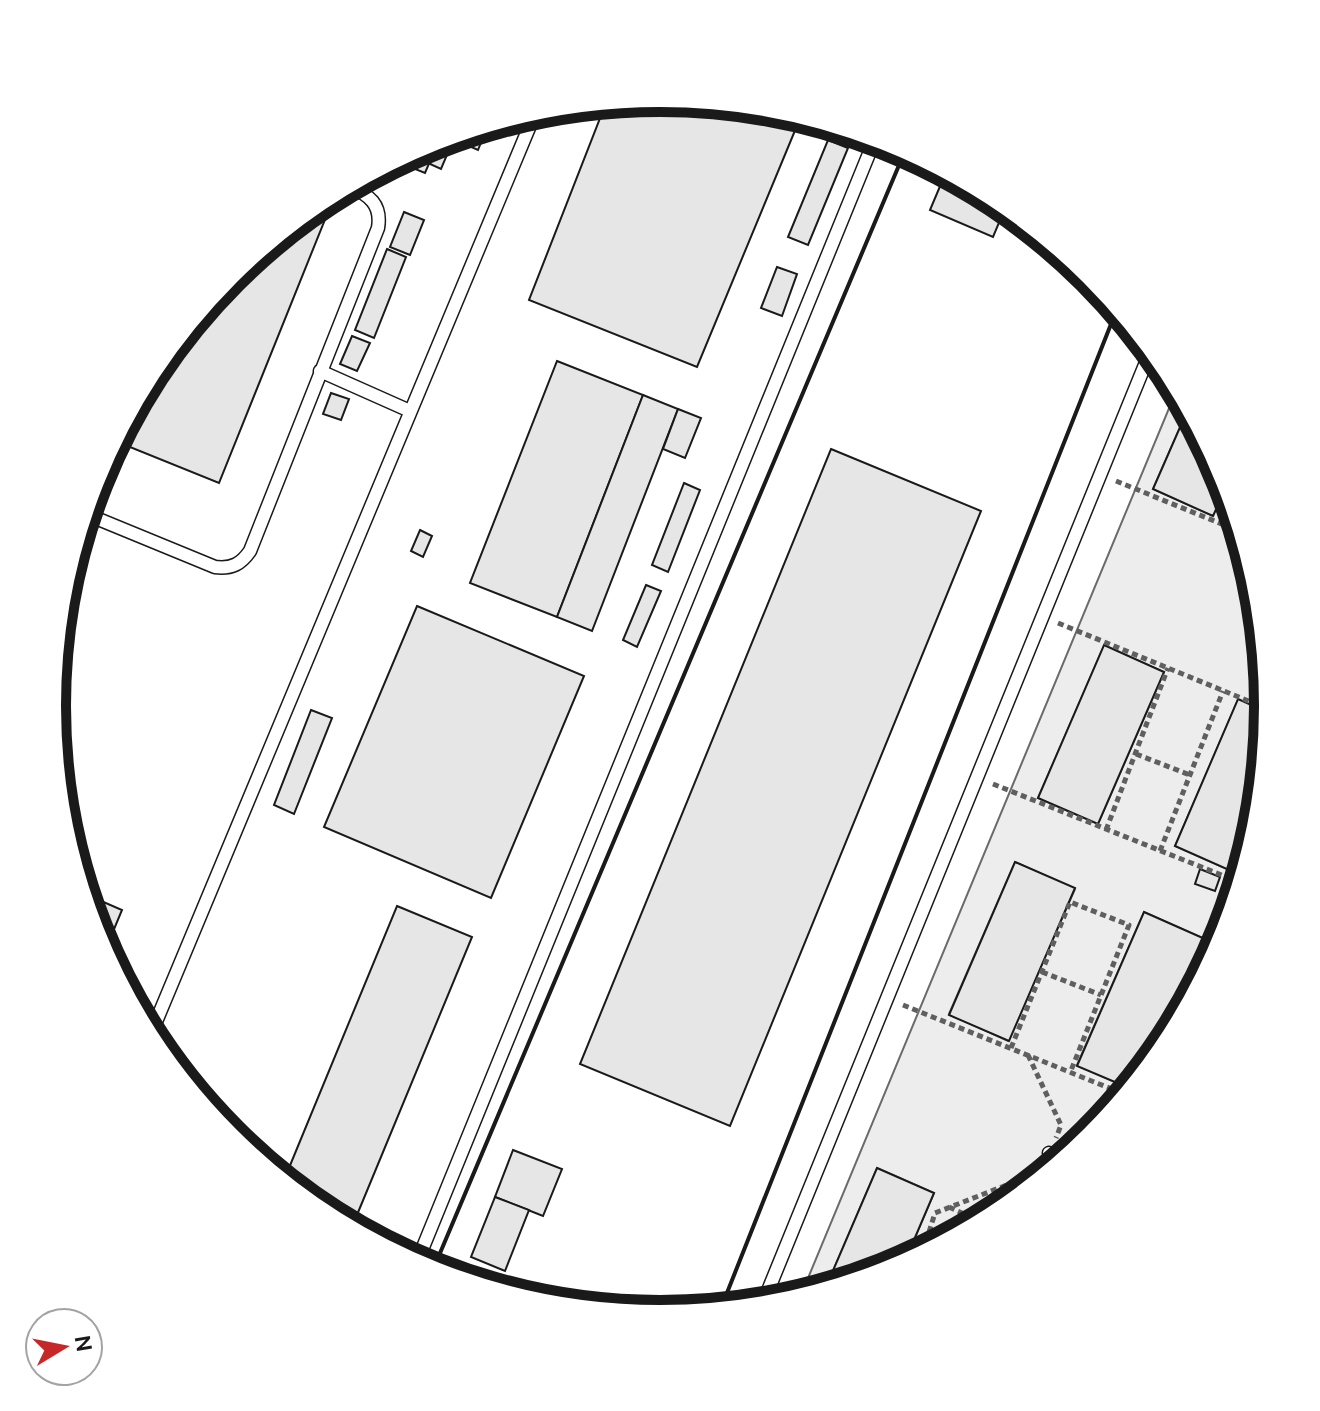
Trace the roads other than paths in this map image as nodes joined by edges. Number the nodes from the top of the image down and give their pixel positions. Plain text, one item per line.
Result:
1 (530, 126) edge
2 (870, 151) edge
3 (361, 193) edge
4 (1145, 364) edge
5 (320, 371) junction
6 (410, 411) junction
7 (97, 518) edge
8 (157, 1020) edge
9 (422, 1249) edge
10 (769, 1289) edge

1 - 6 lane
2 - 9 lane
3 - 5 lane
4 - 10 lane
5 - 6 lane
5 - 7 lane
6 - 8 lane

